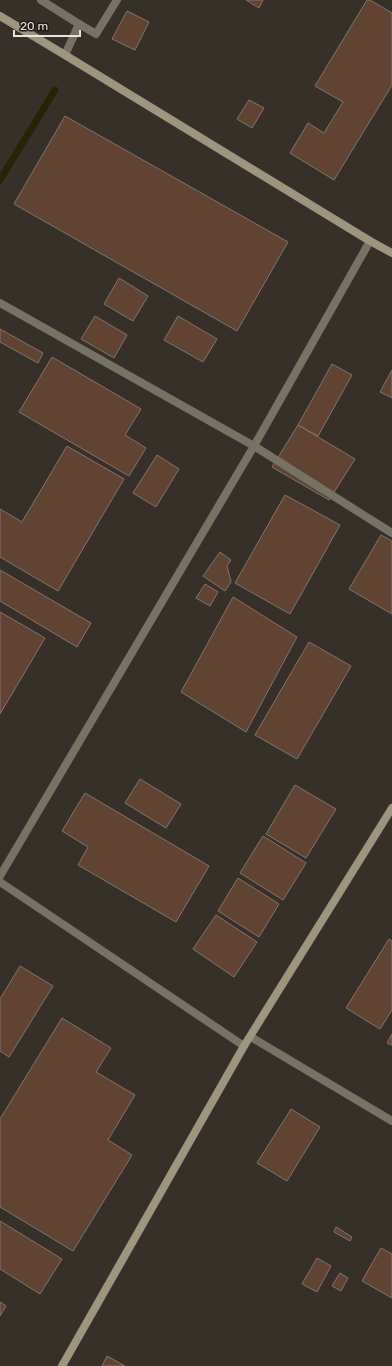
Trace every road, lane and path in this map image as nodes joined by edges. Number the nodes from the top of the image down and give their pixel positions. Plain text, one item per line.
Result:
1 (41, 0) edge
2 (117, 0) edge
3 (0, 16) edge
4 (79, 24) junction
5 (66, 55) junction
6 (370, 241) junction
7 (392, 253) edge
8 (0, 302) edge
9 (254, 446) junction
10 (392, 533) edge
11 (392, 808) edge
12 (0, 876) edge
13 (0, 882) edge
14 (251, 1038) junction
15 (244, 1046) junction
16 (392, 1121) edge
17 (62, 1366) edge

1 - 4 street
2 - 4 street
3 - 5 street
4 - 5 street
5 - 6 street
6 - 7 street
6 - 9 street
8 - 9 street
9 - 10 street
9 - 12 street
11 - 14 street
13 - 15 street
14 - 15 street
14 - 16 street
15 - 17 street

